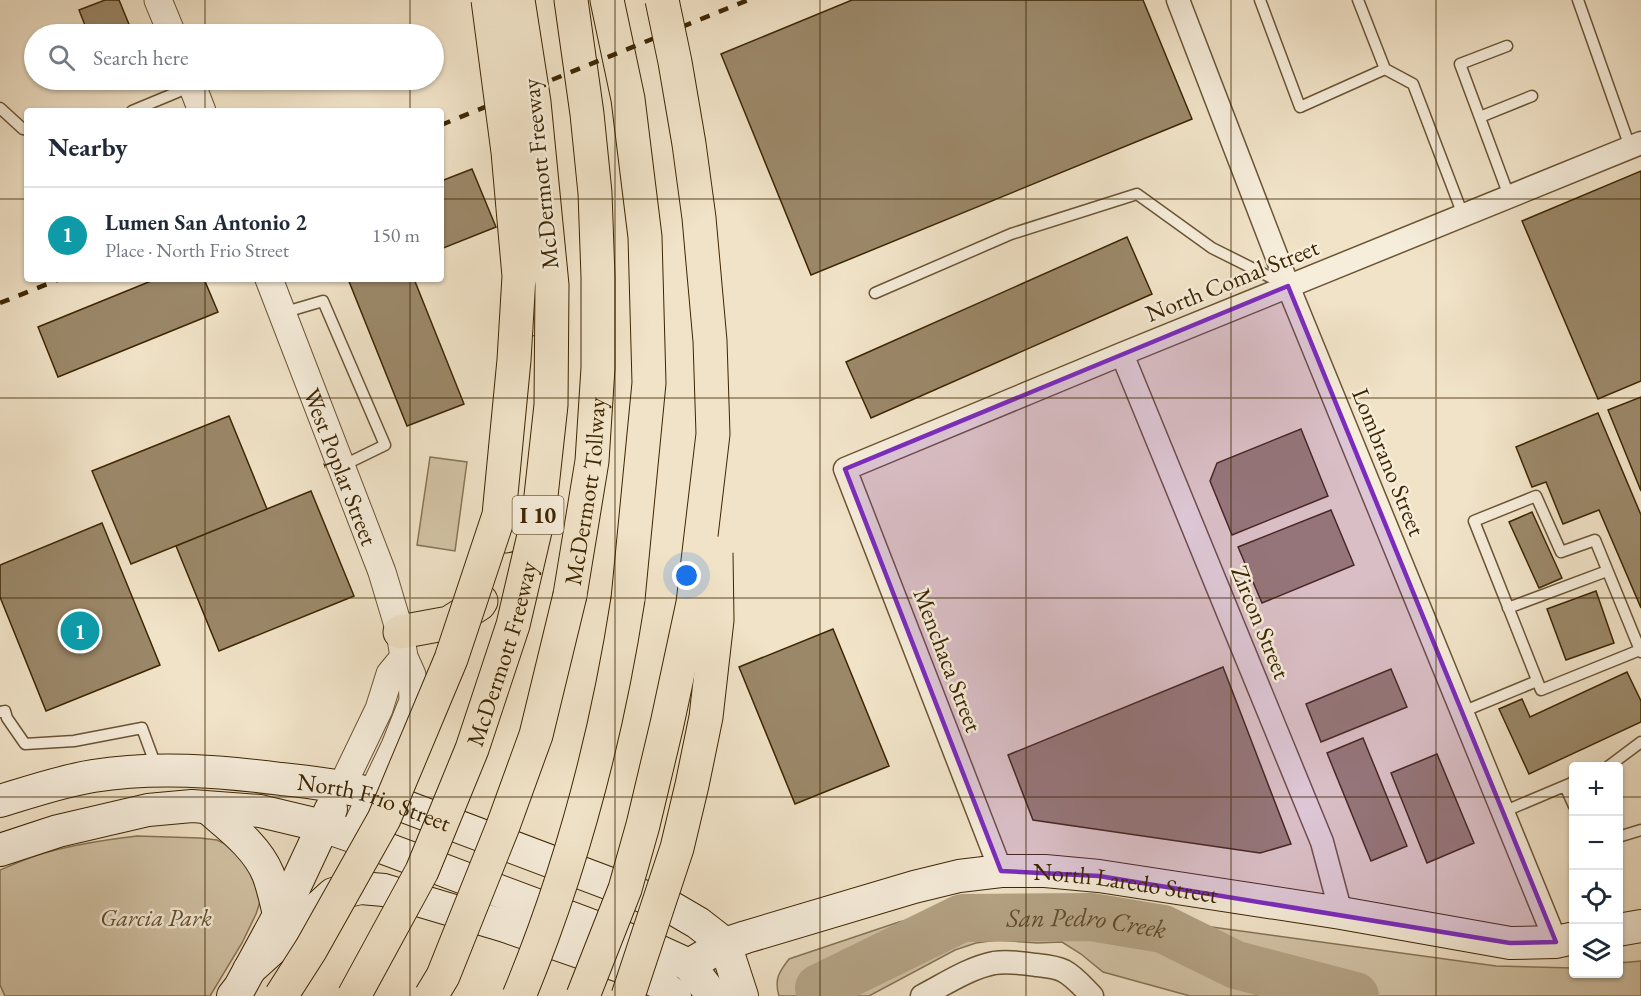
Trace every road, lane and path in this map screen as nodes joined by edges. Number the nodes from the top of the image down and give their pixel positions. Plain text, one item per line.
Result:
1 (158, 0) edge
2 (488, 0) edge
3 (518, 0) edge
4 (527, 0) edge
5 (571, 0) edge
6 (607, 0) edge
7 (614, 0) edge
8 (662, 0) edge
9 (1178, 0) edge
10 (1260, 0) edge
11 (1358, 0) edge
12 (1578, 0) edge
13 (168, 24) edge
14 (1507, 46) dead end
15 (619, 57) junction
16 (1385, 69) junction
17 (176, 90) edge
18 (194, 90) edge
19 (1532, 96) dead end
20 (0, 108) edge
21 (138, 108) edge
22 (201, 108) edge
23 (1480, 117) junction
24 (24, 129) edge
25 (1636, 145) edge
26 (1509, 196) junction
27 (1463, 215) junction
28 (270, 282) edge
29 (1288, 286) junction
30 (874, 292) dead end
31 (282, 313) junction
32 (1122, 354) junction
33 (713, 434) junction
34 (341, 466) junction
35 (844, 469) joint
36 (1608, 571) junction
37 (1508, 608) junction
38 (402, 644) junction
39 (1641, 651) edge
40 (1537, 681) junction
41 (0, 712) edge
42 (1462, 712) junction
43 (1641, 742) edge
44 (1614, 762) edge
45 (157, 771) junction
46 (1569, 784) edge
47 (342, 786) junction
48 (372, 794) junction
49 (0, 801) edge
50 (208, 808) junction
51 (1503, 812) junction
52 (323, 826) junction
53 (1641, 830) edge
54 (1623, 835) edge
55 (352, 836) junction
56 (0, 850) edge
57 (1001, 871) junction
58 (1341, 913) junction
59 (279, 915) junction
60 (1641, 926) edge
61 (1623, 929) edge
62 (1565, 940) edge
63 (725, 944) junction
64 (689, 965) junction
65 (249, 970) junction
66 (233, 996) edge
67 (281, 996) edge
68 (354, 996) edge
69 (431, 996) edge
70 (519, 996) edge
71 (584, 996) edge
72 (628, 996) edge
73 (675, 996) edge
74 (712, 996) edge
75 (741, 996) edge
76 (922, 996) edge
77 (1092, 996) edge

1 - 13 street
2 - 67 highway, bridge
3 - 68 highway, McDermott Freeway / I 10, bridge
4 - 38 highway
5 - 69 highway, McDermott Tollway, bridge
6 - 15 highway
7 - 15 highway
8 - 33 highway, bridge
9 - 29 street, Lombrano Street
10 - 16 lane
11 - 16 lane
12 - 25 lane
14 - 23 lane
15 - 70 highway, bridge
16 - 27 lane
17 - 21 lane
18 - 22 street
19 - 23 lane
20 - 24 lane
23 - 26 lane
25 - 26 street, North Comal Street
26 - 27 street, North Comal Street
27 - 29 street, North Comal Street
28 - 31 street, West Poplar Street
29 - 30 lane
29 - 32 street, North Comal Street
29 - 42 street, Lombrano Street
31 - 34 street, West Poplar Street
31 - 34 lane
32 - 35 street, North Comal Street
32 - 58 street, Zircon Street
33 - 71 highway, bridge
33 - 72 highway, bridge
34 - 38 street, West Poplar Street
35 - 57 street, Menchaca Street
36 - 37 lane
36 - 37 lane
36 - 39 lane
37 - 40 lane
38 - 47 street
38 - 48 street, West Poplar Street
39 - 40 lane
40 - 42 lane
41 - 45 lane
42 - 51 street, Lombrano Street
43 - 44 lane
45 - 47 main road, North Frio Street
45 - 49 main road, North Frio Street
46 - 51 lane
47 - 48 main road, North Frio Street
47 - 52 main road
48 - 55 street, West Poplar Street
48 - 63 main road, North Frio Street
50 - 52 main road, North Frio Street
50 - 56 main road, North Frio Street
50 - 59 main road
51 - 62 street, Lombrano Street
52 - 55 main road, North Frio Street
52 - 59 main road
53 - 54 lane
55 - 64 main road, North Frio Street
57 - 58 main road, North Laredo Street
57 - 63 main road, North Laredo Street
58 - 62 main road, North Laredo Street
59 - 65 main road
60 - 61 main road
63 - 64 main road, North Laredo Street
63 - 75 main road
64 - 74 main road
65 - 66 main road
65 - 73 main road
76 - 77 street

